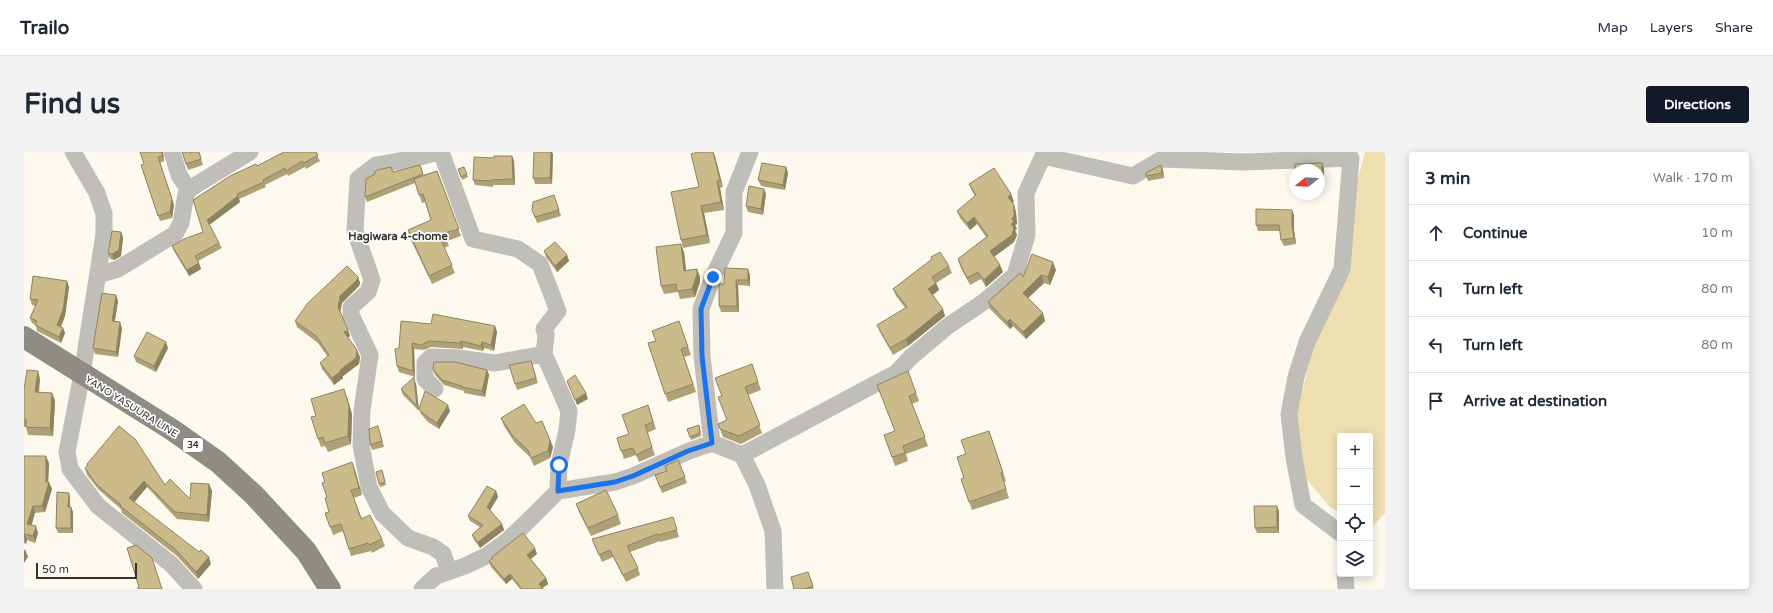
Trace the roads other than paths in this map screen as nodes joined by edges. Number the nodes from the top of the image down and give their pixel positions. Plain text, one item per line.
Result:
1 (73, 152) edge
2 (172, 152) edge
3 (250, 152) edge
4 (438, 152) edge
5 (441, 152) edge
6 (750, 152) edge
7 (1045, 154) edge
8 (1351, 155) edge
9 (189, 190) junction
10 (98, 275) junction
11 (24, 337) edge
12 (544, 354) junction
13 (82, 374) junction
14 (434, 389) dead end
15 (712, 443) junction
16 (742, 454) junction
17 (558, 491) junction
18 (1337, 531) edge
19 (449, 572) junction
20 (1345, 577) edge
21 (194, 589) edge
22 (330, 589) edge
23 (422, 589) edge
24 (775, 589) edge
25 (1346, 589) edge

1 - 10 street
2 - 9 street
3 - 9 street
4 - 19 street
5 - 12 street
6 - 15 street
7 - 8 street
7 - 16 street
8 - 18 street
9 - 10 street
10 - 13 street
11 - 13 main road, YANO YASUURA LINE / 34
12 - 14 street
12 - 17 street
13 - 21 street
13 - 22 main road, YANO YASUURA LINE / 34
15 - 16 street
15 - 17 street
16 - 24 street
17 - 19 street
19 - 23 street
20 - 25 street

